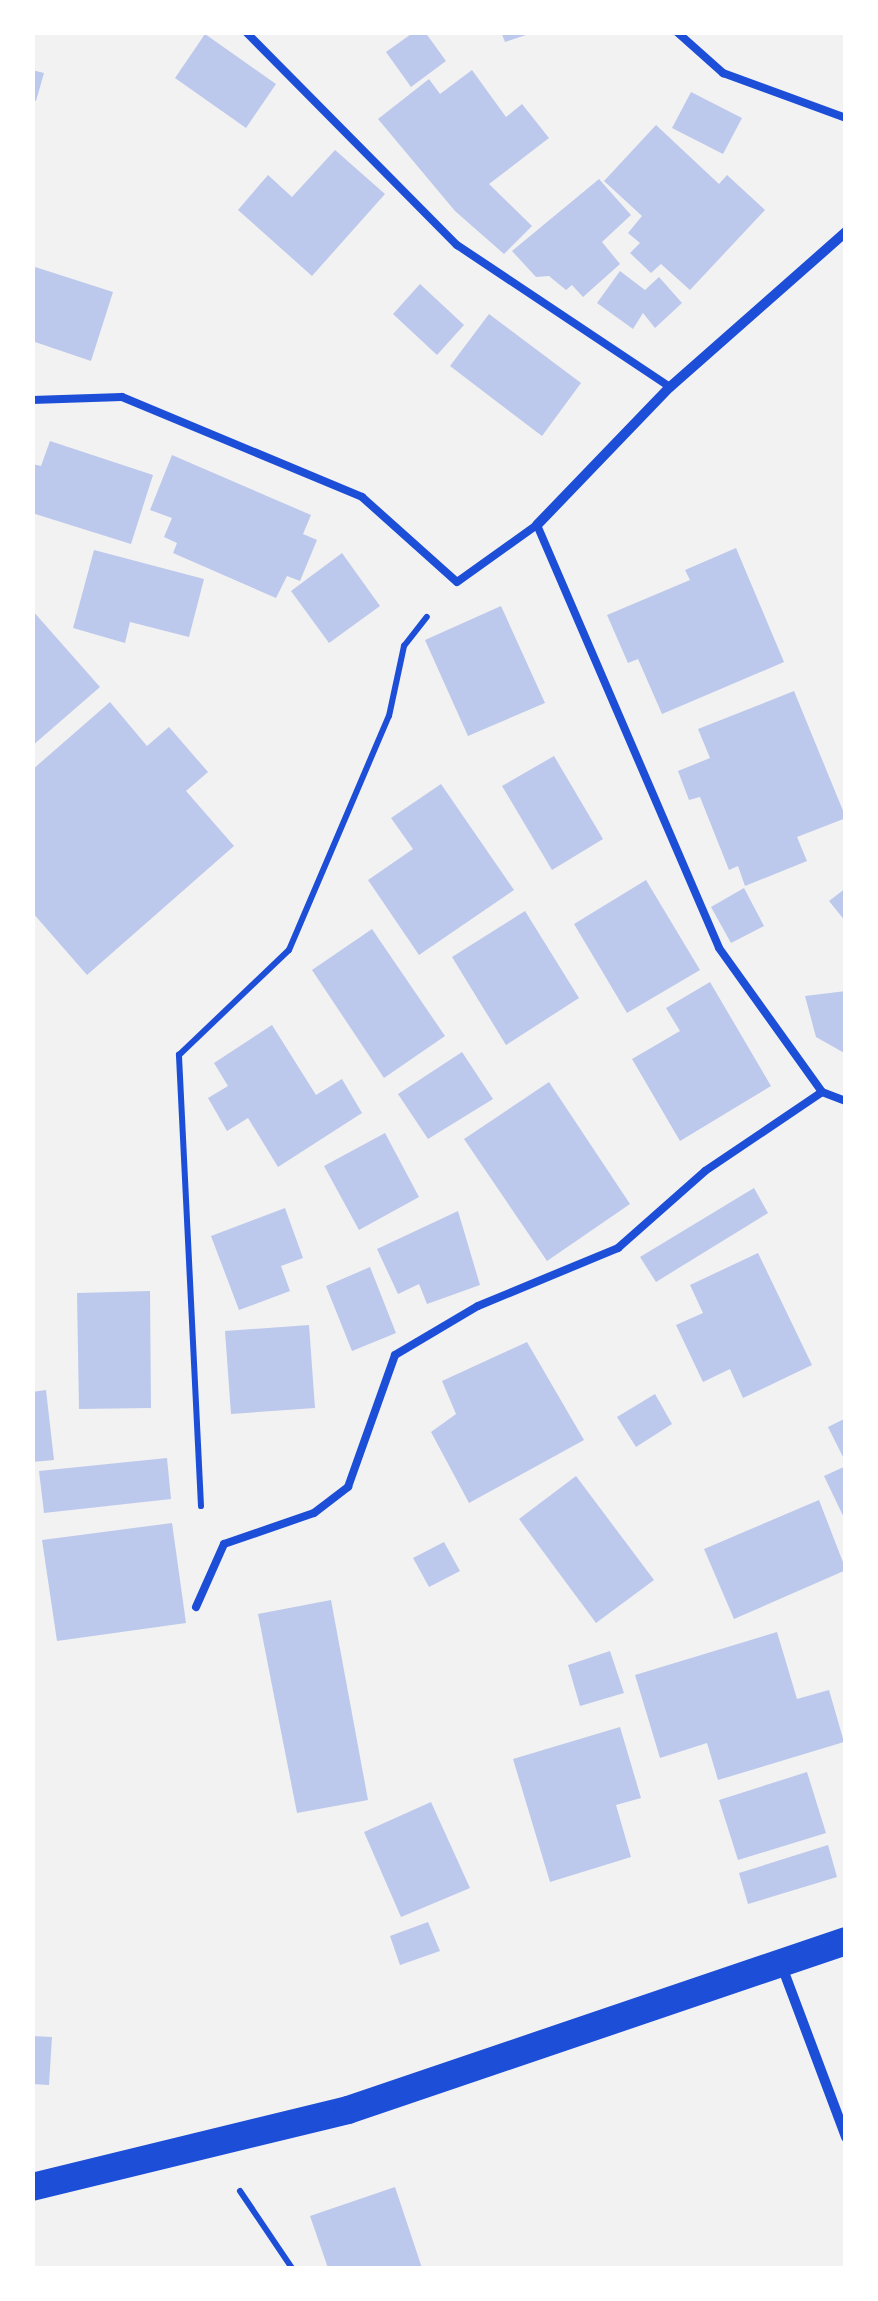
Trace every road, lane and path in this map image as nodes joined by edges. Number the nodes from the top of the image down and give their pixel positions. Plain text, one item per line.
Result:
1 (246, 32) edge
2 (678, 32) edge
3 (846, 118) edge
4 (846, 232) edge
5 (670, 386) junction
6 (32, 400) edge
7 (537, 525) junction
8 (457, 582) junction
9 (822, 1092) junction
10 (846, 1101) edge
11 (216, 1557) junction
12 (196, 1607) dead end
13 (846, 1941) edge
14 (780, 1963) junction
15 (846, 2137) edge
16 (208, 2145) junction
17 (32, 2187) edge
18 (292, 2268) edge

1 - 5 lane
2 - 3 lane
4 - 5 street
5 - 7 street
6 - 8 lane
7 - 8 lane
7 - 9 lane
8 - 11 path
9 - 10 lane
9 - 11 lane
11 - 12 lane
13 - 14 highway
14 - 15 street
14 - 16 highway
16 - 17 highway
16 - 18 path

